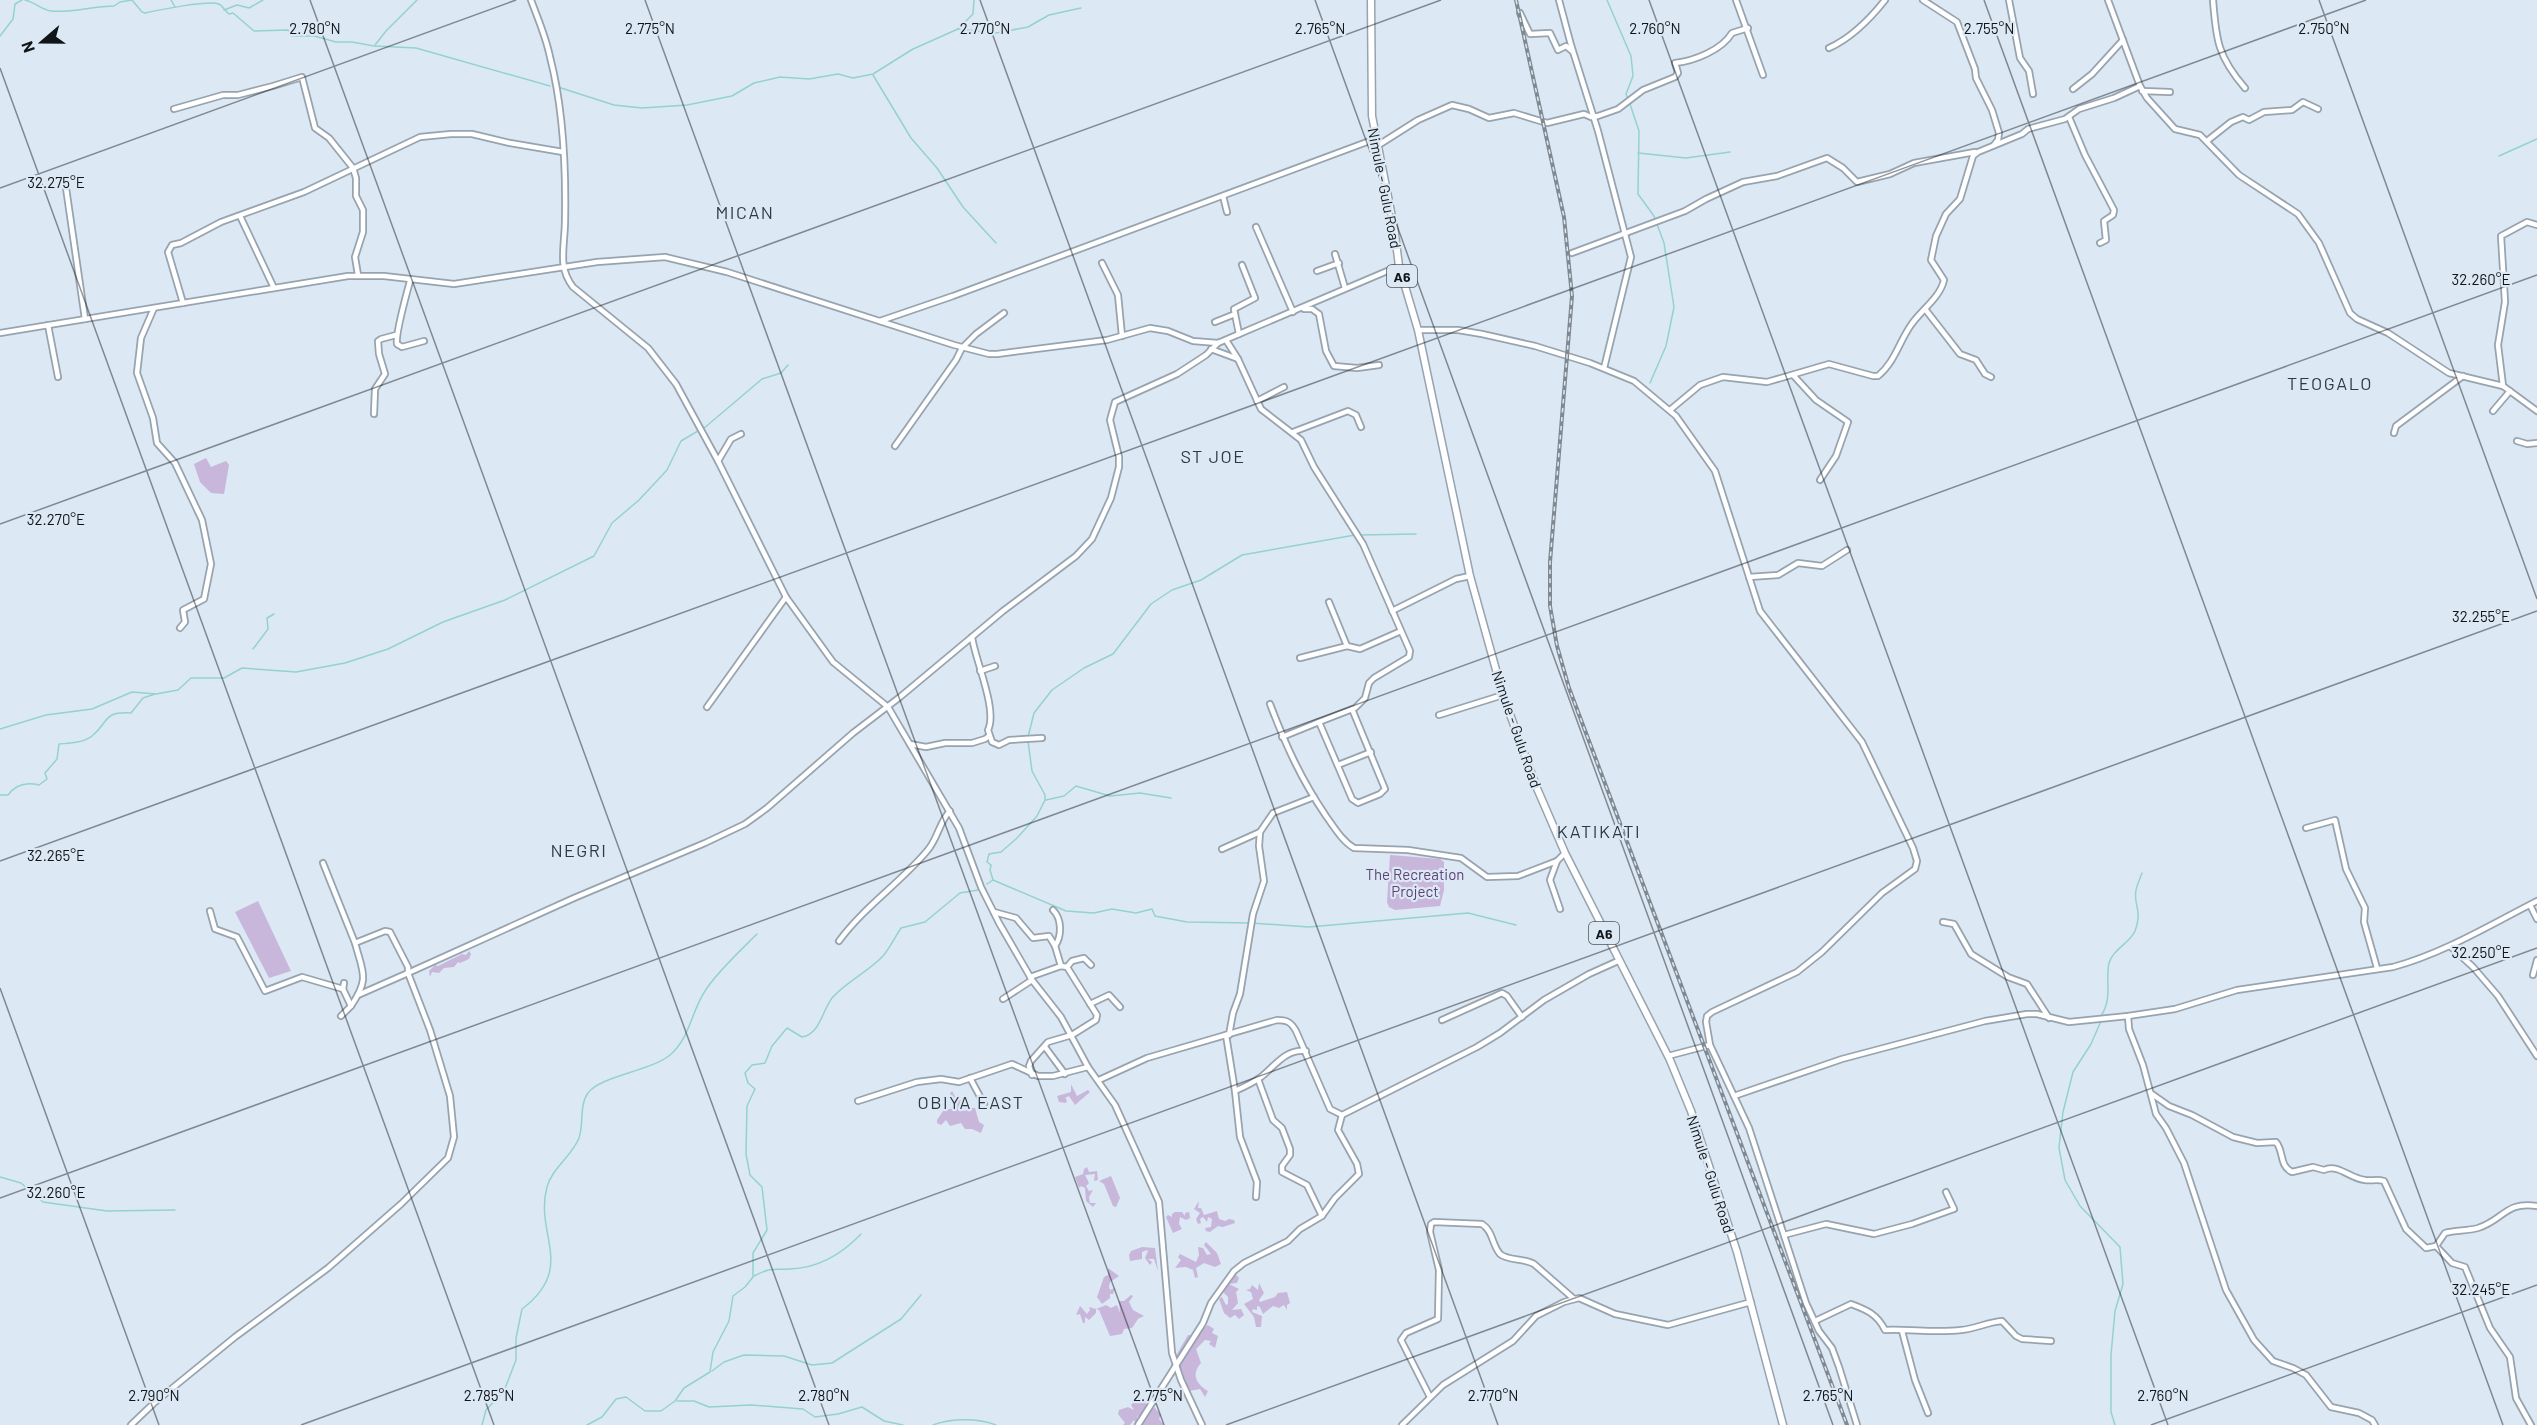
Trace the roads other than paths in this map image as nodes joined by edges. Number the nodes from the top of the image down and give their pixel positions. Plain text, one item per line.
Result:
1 (531, 0) edge
2 (1371, 0) edge
3 (1559, 0) edge
4 (1736, 0) edge
5 (1885, 0) edge
6 (1923, 0) edge
7 (2009, 0) edge
8 (2108, 0) edge
9 (2213, 0) edge
10 (1520, 14) dead end
11 (1748, 28) junction
12 (2122, 40) junction
13 (1828, 48) dead end
14 (1574, 52) junction
15 (1763, 75) dead end
16 (2141, 88) junction
17 (2245, 88) dead end
18 (2073, 89) dead end
19 (2170, 92) dead end
20 (2033, 94) dead end
21 (174, 109) dead end
22 (2318, 109) dead end
23 (1594, 116) junction
24 (2069, 117) junction
25 (2207, 141) junction
26 (1376, 142) junction
27 (1992, 147) junction
28 (562, 152) junction
29 (1978, 152) junction
30 (353, 168) junction
31 (65, 181) dead end
32 (1224, 196) junction
33 (1227, 212) dead end
34 (240, 216) junction
35 (2537, 225) edge
36 (1256, 227) dead end
37 (1626, 232) junction
38 (2100, 243) dead end
39 (1572, 253) dead end
40 (1335, 254) dead end
41 (1339, 262) junction
42 (1101, 263) dead end
43 (1242, 265) dead end
44 (1399, 266) junction
45 (562, 268) junction
46 (1317, 271) dead end
47 (358, 275) junction
48 (410, 280) junction
49 (274, 288) junction
50 (1345, 288) junction
51 (183, 303) junction
52 (154, 308) junction
53 (1301, 308) junction
54 (1925, 309) junction
55 (1293, 312) junction
56 (1004, 313) dead end
57 (1235, 314) junction
58 (85, 319) junction
59 (877, 321) junction
60 (1215, 322) dead end
61 (48, 325) junction
62 (1418, 330) junction
63 (0, 333) edge
64 (1239, 334) junction
65 (396, 335) junction
66 (1122, 336) junction
67 (1226, 340) junction
68 (423, 341) dead end
69 (1218, 343) junction
70 (962, 348) junction
71 (1211, 349) junction
72 (1238, 359) junction
73 (1379, 365) dead end
74 (1605, 368) junction
75 (1793, 375) junction
76 (2463, 376) junction
77 (58, 377) dead end
78 (1991, 377) dead end
79 (2503, 386) junction
80 (1284, 387) dead end
81 (2510, 391) junction
82 (1257, 400) junction
83 (1670, 410) junction
84 (2493, 411) dead end
85 (2537, 411) edge
86 (374, 414) dead end
87 (1361, 427) dead end
88 (1293, 432) junction
89 (2394, 433) dead end
90 (741, 434) dead end
91 (2517, 441) dead end
92 (2537, 443) edge
93 (895, 446) dead end
94 (718, 460) junction
95 (1821, 480) dead end
96 (1846, 550) dead end
97 (1470, 576) junction
98 (1749, 577) junction
99 (786, 597) junction
100 (1329, 602) dead end
101 (1392, 611) junction
102 (180, 628) dead end
103 (1401, 631) junction
104 (972, 637) junction
105 (1347, 646) junction
106 (1300, 658) dead end
107 (994, 666) dead end
108 (980, 671) junction
109 (1503, 695) junction
110 (1270, 704) dead end
111 (706, 707) dead end
112 (888, 707) junction
113 (1352, 709) junction
114 (1439, 716) dead end
115 (1319, 722) junction
116 (1282, 737) junction
117 (987, 738) junction
118 (1042, 738) dead end
119 (909, 744) junction
120 (1371, 752) junction
121 (1338, 765) junction
122 (1314, 797) junction
123 (950, 811) junction
124 (2306, 828) dead end
125 (1260, 832) junction
126 (1222, 849) dead end
127 (1565, 853) junction
128 (1557, 861) junction
129 (323, 863) dead end
130 (2537, 902) edge
131 (2530, 905) junction
132 (1560, 909) dead end
133 (1053, 910) dead end
134 (210, 911) dead end
135 (994, 912) junction
136 (2537, 919) edge
137 (1943, 922) dead end
138 (839, 941) dead end
139 (355, 943) junction
140 (1055, 946) junction
141 (2450, 946) junction
142 (2537, 960) edge
143 (1618, 961) junction
144 (1091, 965) dead end
145 (1064, 967) junction
146 (2378, 968) junction
147 (408, 973) junction
148 (2533, 975) dead end
149 (1031, 978) junction
150 (344, 983) dead end
151 (344, 989) junction
152 (358, 995) junction
153 (1003, 999) dead end
154 (1090, 1004) junction
155 (351, 1006) junction
156 (1120, 1007) dead end
157 (341, 1016) dead end
158 (2128, 1016) junction
159 (1522, 1017) junction
160 (2049, 1018) junction
161 (1442, 1020) dead end
162 (1071, 1035) junction
163 (1228, 1035) junction
164 (1710, 1045) junction
165 (1044, 1047) junction
166 (1306, 1051) junction
167 (1668, 1056) junction
168 (2537, 1056) edge
169 (1088, 1067) junction
170 (1065, 1074) junction
171 (1032, 1075) junction
172 (970, 1078) junction
173 (1258, 1079) junction
174 (1099, 1080) junction
175 (1235, 1091) junction
176 (2152, 1094) junction
177 (1734, 1096) junction
178 (858, 1101) dead end
179 (984, 1104) dead end
180 (1342, 1115) junction
181 (1946, 1192) dead end
182 (1256, 1197) dead end
183 (2537, 1206) edge
184 (1322, 1216) junction
185 (1784, 1235) junction
186 (2436, 1246) junction
187 (1574, 1299) junction
188 (1751, 1302) junction
189 (1815, 1321) junction
190 (1902, 1331) junction
191 (2051, 1341) dead end
192 (1175, 1365) junction
193 (1430, 1397) junction
194 (1928, 1413) dead end
195 (131, 1425) edge
196 (1138, 1425) edge
197 (1202, 1425) edge
198 (1402, 1425) edge
199 (1783, 1425) edge
200 (1857, 1425) edge
201 (2375, 1425) edge
202 (2531, 1425) edge

1 - 28 street
2 - 26 main road, Nimule - Gulu Road / A6
3 - 14 street
4 - 11 street
5 - 13 street
6 - 27 street
7 - 20 street
8 - 12 street
9 - 17 street
10 - 14 street
11 - 15 street
11 - 23 street
12 - 16 street
12 - 18 street
14 - 23 street
16 - 19 street
16 - 24 street
16 - 25 street
21 - 30 street
22 - 25 street
23 - 26 street
23 - 37 street
24 - 27 street
24 - 38 street
25 - 76 street
26 - 32 street
26 - 44 main road, Nimule - Gulu Road / A6
27 - 29 street
28 - 30 street
28 - 45 street
29 - 37 street
29 - 54 street
30 - 34 street
30 - 47 street
31 - 58 street
32 - 33 street
32 - 59 street
34 - 49 street
34 - 51 street
35 - 79 street
36 - 55 street
37 - 39 street
37 - 74 street
40 - 41 street
41 - 46 street
41 - 50 street
42 - 66 street
43 - 57 street
44 - 50 street
44 - 62 main road, Nimule - Gulu Road / A6
45 - 48 street
45 - 59 street
45 - 94 street
47 - 48 street
47 - 49 street
48 - 65 street
49 - 51 street
50 - 53 street
51 - 52 street
52 - 58 street
52 - 102 street
53 - 55 street
53 - 73 street
54 - 75 street
54 - 78 street
55 - 64 street
56 - 70 street
57 - 60 street
57 - 64 street
58 - 61 street
59 - 70 street
61 - 63 street
61 - 77 street
62 - 74 street
62 - 97 main road, Nimule - Gulu Road / A6
64 - 67 street
65 - 68 street
65 - 86 street
66 - 69 street
66 - 70 street
67 - 69 street
67 - 72 street
69 - 71 street
70 - 93 street
71 - 72 street
71 - 104 street
72 - 82 street
74 - 83 street
75 - 83 street
75 - 95 street
76 - 79 street
76 - 89 street
79 - 81 street
80 - 82 street
81 - 84 street
81 - 85 street
82 - 88 street
83 - 98 street
87 - 88 street
88 - 101 street
90 - 94 street
91 - 92 street
94 - 99 street
96 - 98 street
97 - 101 street
97 - 109 main road, Nimule - Gulu Road / A6
98 - 164 street
99 - 111 street
99 - 112 street
100 - 105 street
101 - 103 street
103 - 105 street
103 - 113 street
104 - 108 street
104 - 112 street
105 - 106 street
107 - 108 street
108 - 117 street
109 - 114 street
109 - 127 main road, Nimule - Gulu Road / A6
110 - 116 street
112 - 119 street
112 - 147 street
113 - 115 street
113 - 120 street
115 - 116 street
115 - 121 street
116 - 122 street
117 - 118 street
117 - 119 street
119 - 123 street
120 - 121 street
120 - 121 street
122 - 125 street
122 - 128 street
123 - 135 street
123 - 138 street
124 - 146 street
125 - 126 street
125 - 163 street
127 - 128 street
127 - 143 main road, Nimule - Gulu Road / A6
128 - 132 street
129 - 139 street
130 - 131 street
131 - 136 street
131 - 141 street
133 - 140 street
134 - 151 street
135 - 140 street
135 - 149 street
137 - 160 street
139 - 147 street
139 - 152 street
140 - 145 street
141 - 146 street
141 - 168 street
142 - 148 street
143 - 159 street
143 - 167 main road, Nimule - Gulu Road / A6
144 - 145 street
145 - 149 street
145 - 154 street
146 - 158 street
147 - 152 street
147 - 195 street
149 - 153 street
149 - 162 street
150 - 151 street
151 - 155 street
152 - 155 street
154 - 156 street
154 - 162 street
155 - 157 street
158 - 160 street
158 - 176 street
159 - 161 street
159 - 180 street
160 - 177 street
162 - 165 street
162 - 169 street
163 - 166 street
163 - 174 street
163 - 175 street
164 - 167 street
164 - 177 street
165 - 170 street
165 - 171 street
166 - 173 street
166 - 180 street
167 - 188 main road, Nimule - Gulu Road / A6
169 - 170 street
169 - 174 street
170 - 171 street
171 - 172 street
172 - 178 street
172 - 179 street
173 - 175 street
173 - 184 street
174 - 192 street
175 - 182 street
176 - 186 street
176 - 201 street
177 - 185 street
180 - 184 street
181 - 185 street
183 - 186 street
184 - 192 street
185 - 189 street
186 - 202 street
187 - 188 street
187 - 193 street
187 - 193 street
188 - 199 main road, Nimule - Gulu Road / A6
189 - 190 street
189 - 200 street
190 - 191 street
190 - 194 street
192 - 196 street
192 - 197 street
193 - 198 street

